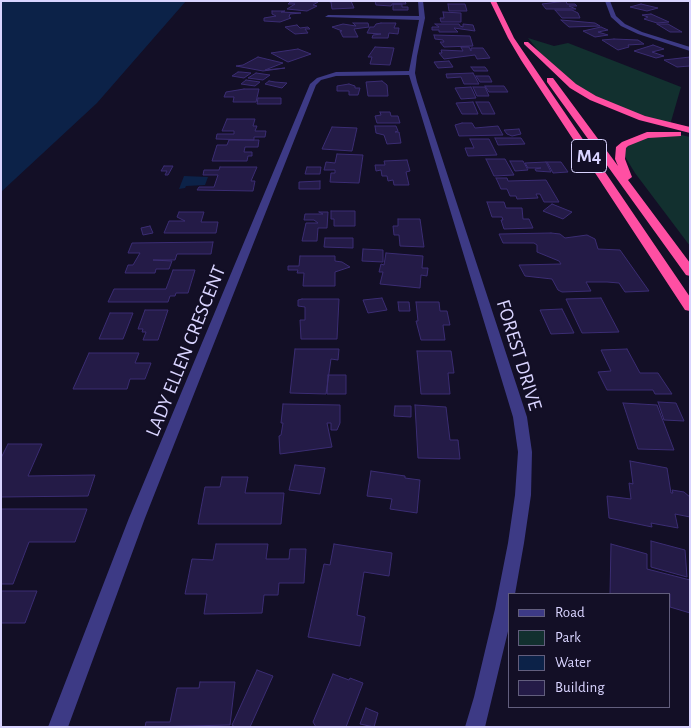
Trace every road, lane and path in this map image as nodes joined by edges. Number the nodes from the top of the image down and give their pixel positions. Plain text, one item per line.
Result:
1 (420, 1) edge
2 (493, 1) edge
3 (503, 1) edge
4 (607, 1) edge
5 (328, 17) dead end
6 (422, 18) junction
7 (690, 39) edge
8 (526, 43) junction
9 (673, 44) junction
10 (690, 49) edge
11 (412, 73) junction
12 (690, 130) edge
13 (690, 135) edge
14 (633, 192) junction
15 (690, 272) edge
16 (690, 307) edge
17 (58, 727) edge
18 (475, 727) edge

1 - 6 street, FOREST DRIVE
2 - 16 highway, M4
3 - 8 highway, M4
4 - 9 street
5 - 6 street
6 - 11 street, FOREST DRIVE
7 - 9 street
8 - 12 highway
8 - 14 highway, M4
9 - 10 street
11 - 17 street, LADY ELLEN CRESCENT
11 - 18 street, FOREST DRIVE
13 - 14 highway
14 - 15 highway, M4

